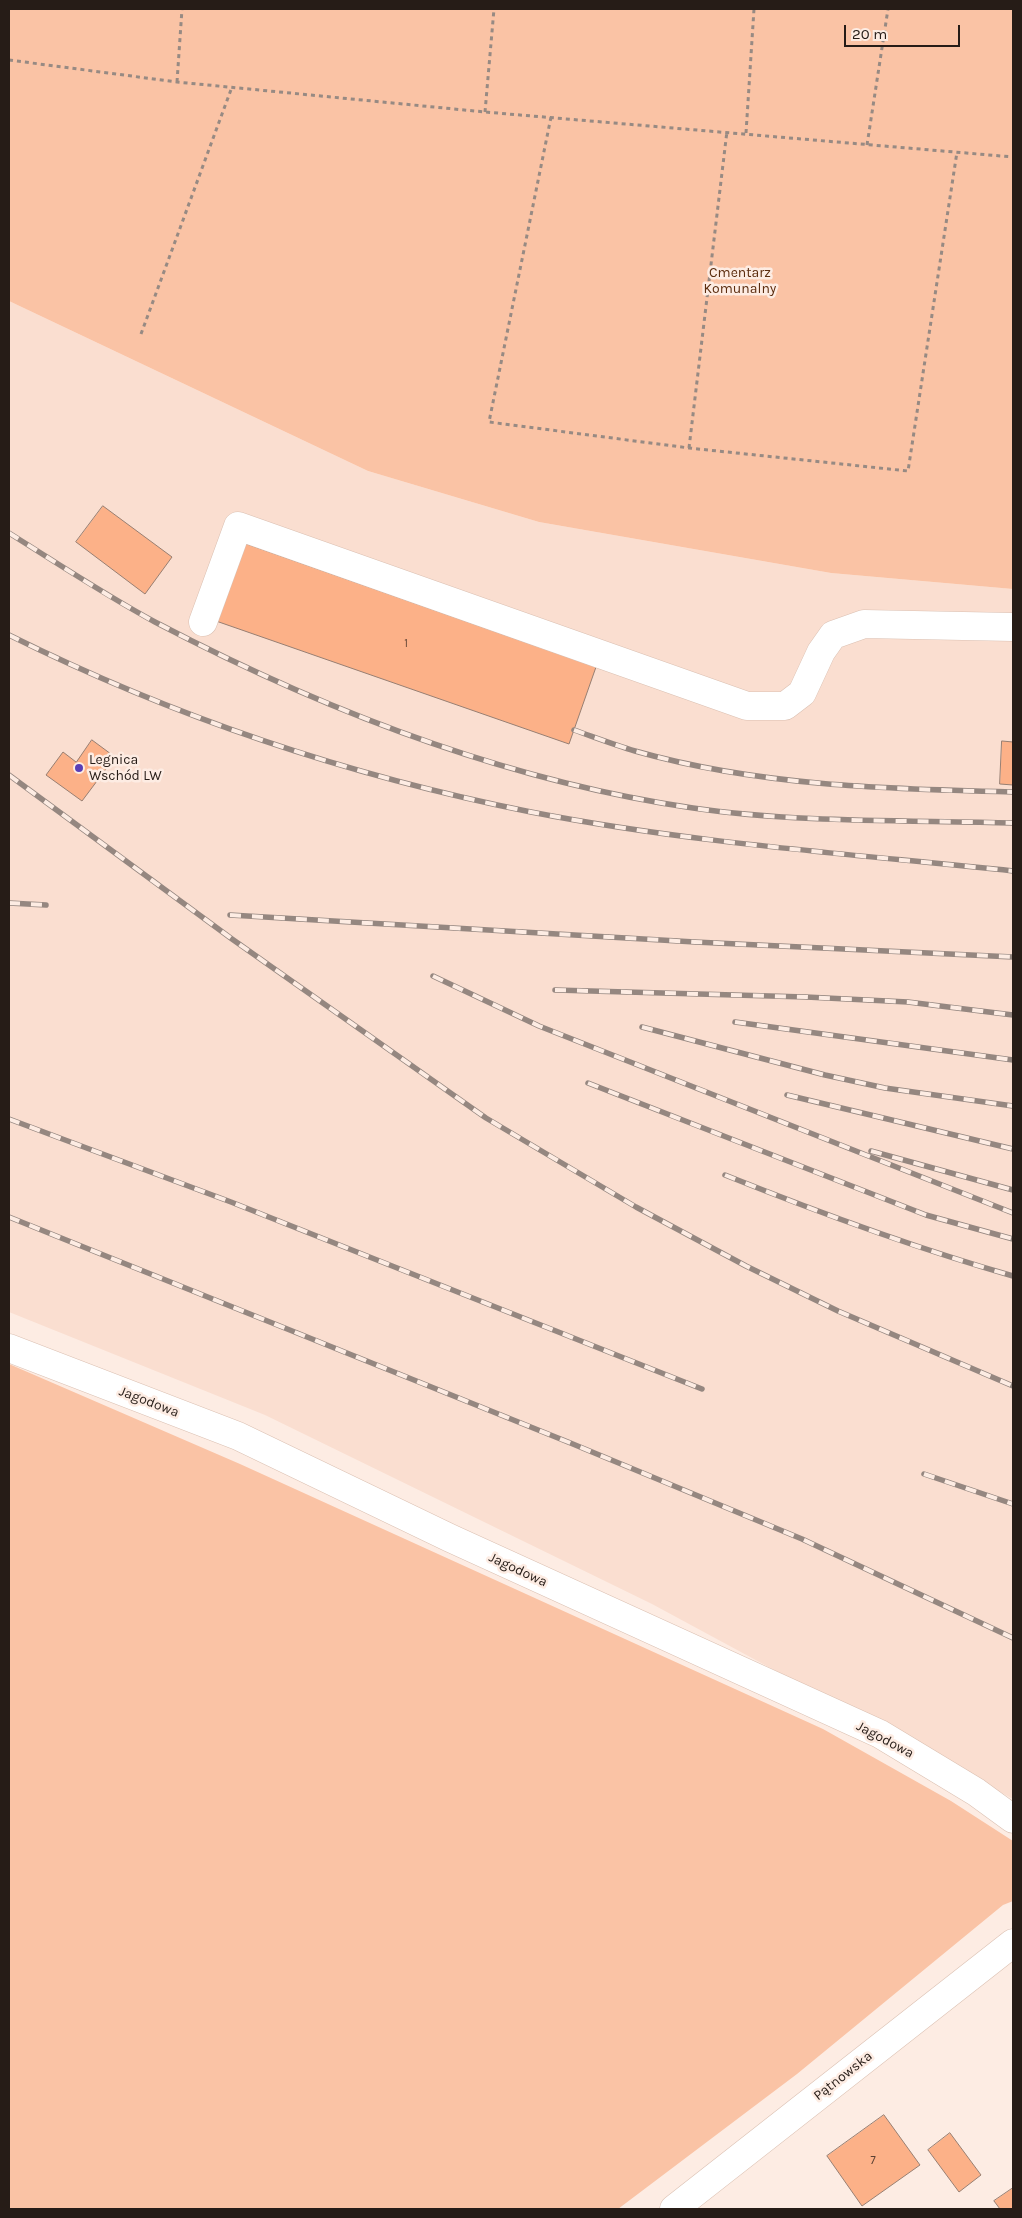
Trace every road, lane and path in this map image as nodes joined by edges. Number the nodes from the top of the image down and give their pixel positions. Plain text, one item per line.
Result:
1 (182, 9) edge
2 (494, 9) edge
3 (754, 9) edge
4 (888, 9) edge
5 (9, 60) edge
6 (177, 82) junction
7 (232, 87) junction
8 (485, 112) junction
9 (551, 117) junction
10 (726, 131) junction
11 (746, 133) junction
12 (867, 145) junction
13 (957, 152) junction
14 (1013, 157) edge
15 (142, 334) dead end
16 (689, 448) junction
17 (203, 622) dead end
18 (1013, 627) edge
19 (9, 1348) edge
20 (1013, 1819) edge
21 (1013, 1943) edge
22 (674, 2209) edge

1 - 6 path
2 - 8 path
3 - 11 path
4 - 12 path
5 - 6 path
6 - 7 path
7 - 8 path
7 - 15 path
8 - 9 path
9 - 10 path
9 - 16 path
10 - 11 path
10 - 16 path
11 - 12 path
12 - 13 path
13 - 14 path
13 - 16 path
17 - 18 street
19 - 20 street, Jagodowa
21 - 22 street, Pątnowska

